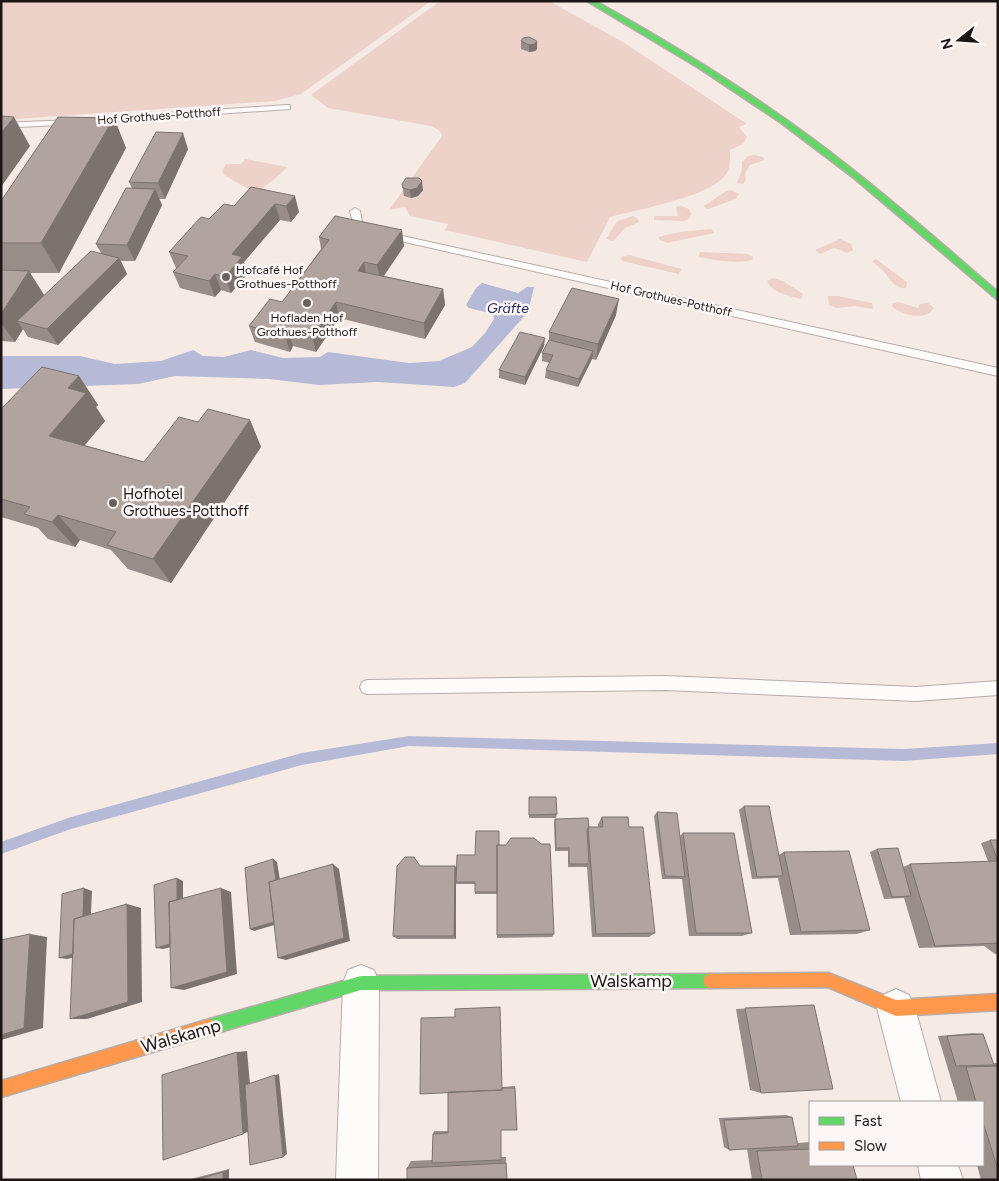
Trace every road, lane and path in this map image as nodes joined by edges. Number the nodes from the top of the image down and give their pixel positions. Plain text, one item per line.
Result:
1 (590, 1) edge
2 (287, 107) dead end
3 (90, 120) edge
4 (80, 121) edge
5 (1, 126) edge
6 (355, 211) dead end
7 (998, 297) edge
8 (998, 372) edge
9 (367, 687) dead end
10 (998, 688) edge
11 (361, 983) junction
12 (998, 1002) edge
13 (896, 1008) junction
14 (1, 1089) edge
15 (921, 1101) edge
16 (938, 1166) edge
17 (357, 1180) edge
18 (942, 1180) edge

1 - 7 main road
2 - 3 lane, Hof Grothues-Potthoff
4 - 5 lane, Hof Grothues-Potthoff
6 - 8 lane, Hof Grothues-Potthoff
9 - 10 lane
11 - 13 main road, Walskamp
11 - 14 main road, Walskamp
11 - 17 street
12 - 13 main road, Walskamp
13 - 15 street
16 - 18 street

